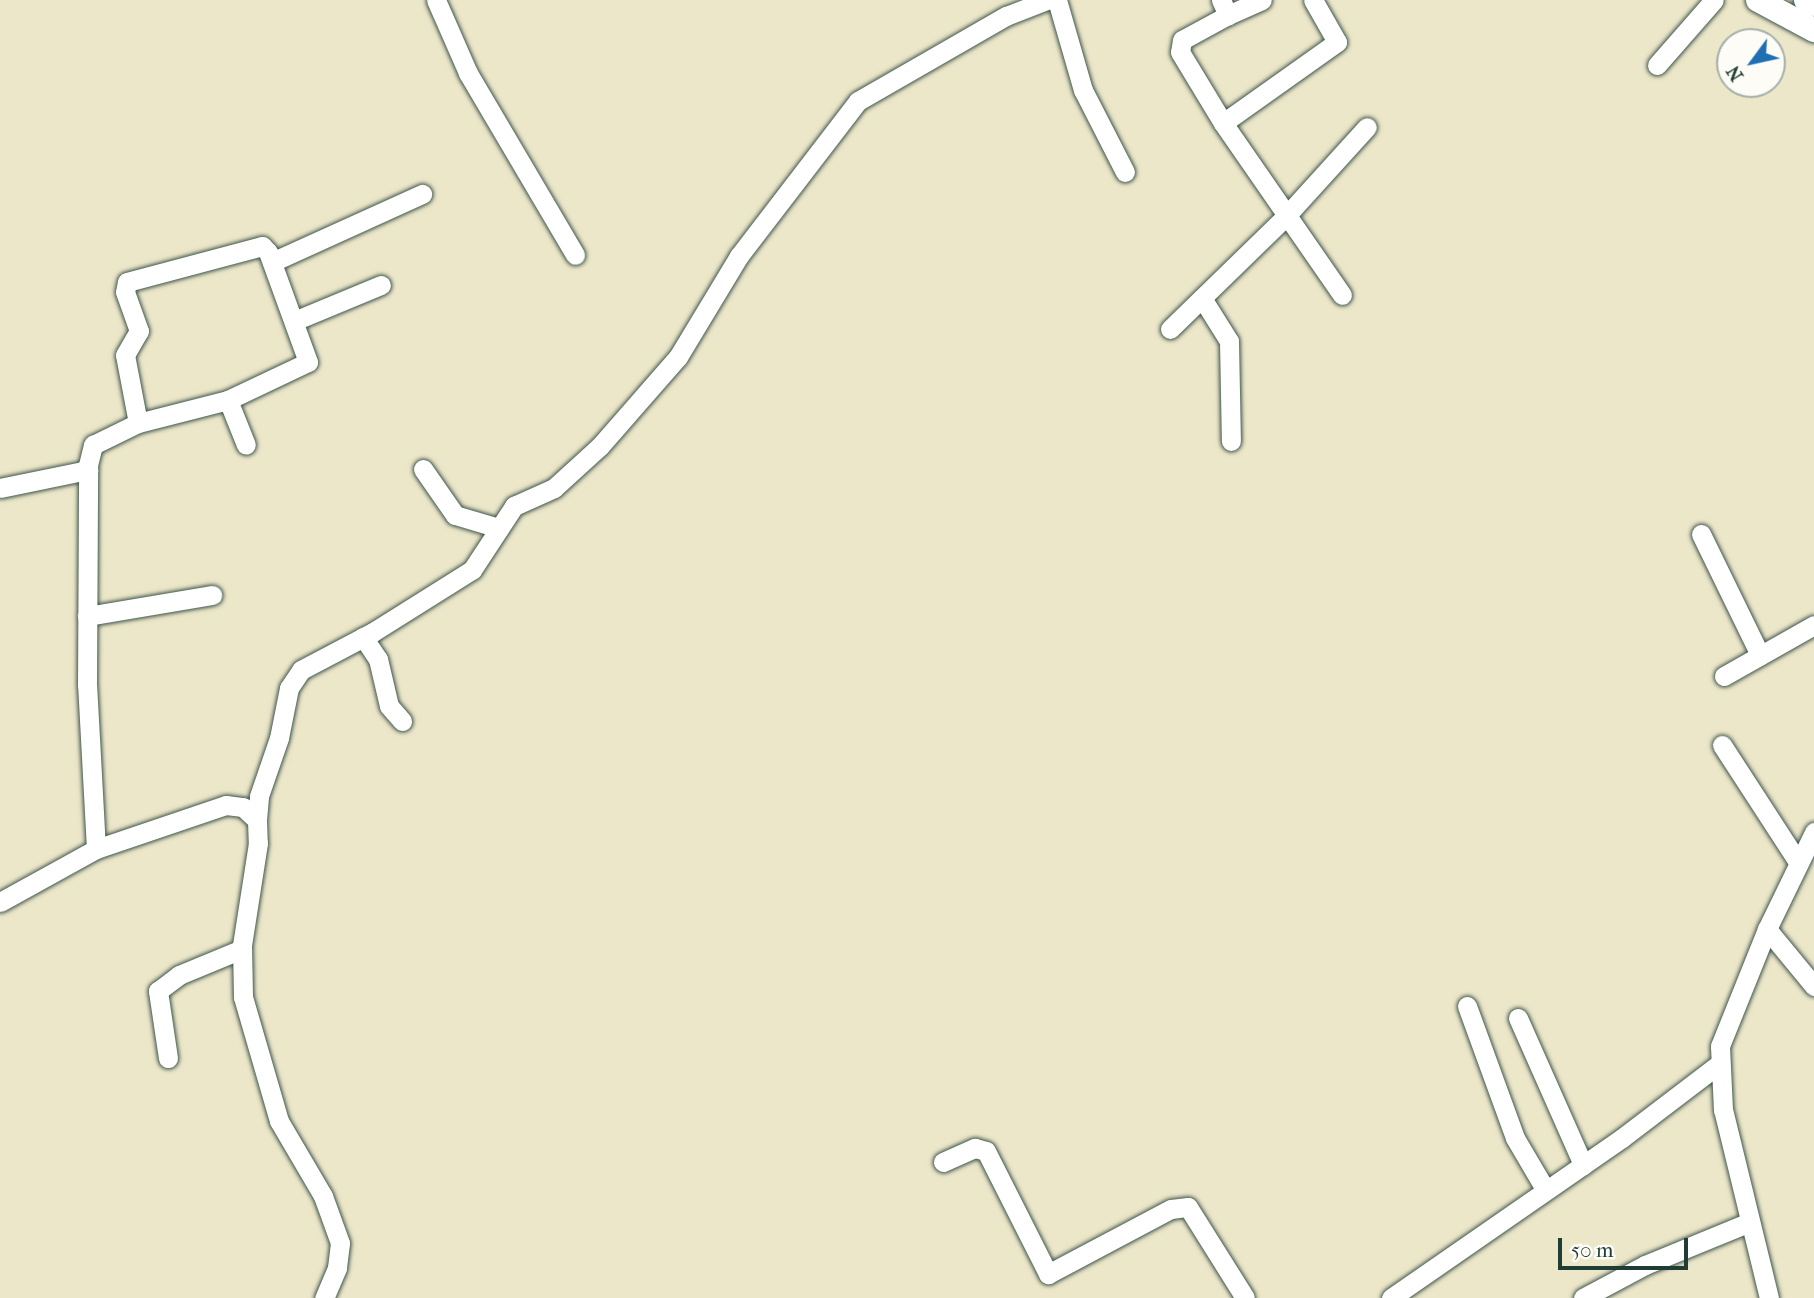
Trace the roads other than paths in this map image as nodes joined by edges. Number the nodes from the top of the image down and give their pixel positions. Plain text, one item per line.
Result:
1 (436, 0) edge
2 (1047, 0) edge
3 (1057, 0) edge
4 (1262, 0) edge
5 (1313, 0) edge
6 (1714, 0) edge
7 (1758, 0) edge
8 (1806, 0) edge
9 (1814, 4) edge
10 (1225, 7) edge
11 (1004, 8) edge
12 (1814, 30) edge
13 (1657, 65) dead end
14 (1223, 123) junction
15 (1367, 127) dead end
16 (1125, 172) dead end
17 (422, 194) dead end
18 (1286, 216) junction
19 (575, 255) dead end
20 (272, 262) junction
21 (381, 285) dead end
22 (1342, 295) dead end
23 (1202, 298) junction
24 (294, 321) junction
25 (1170, 329) dead end
26 (228, 400) junction
27 (138, 423) junction
28 (1231, 442) dead end
29 (246, 445) dead end
30 (423, 469) dead end
31 (88, 470) junction
32 (0, 488) edge
33 (499, 527) junction
34 (1701, 534) dead end
35 (212, 595) dead end
36 (87, 616) junction
37 (1814, 625) edge
38 (363, 637) junction
39 (1760, 655) junction
40 (1724, 676) dead end
41 (402, 721) dead end
42 (1722, 745) dead end
43 (257, 820) junction
44 (1814, 832) edge
45 (96, 849) junction
46 (1798, 862) junction
47 (0, 902) edge
48 (1767, 929) junction
49 (242, 948) junction
50 (1814, 986) edge
51 (1467, 1006) dead end
52 (1518, 1018) dead end
53 (168, 1058) dead end
54 (1719, 1064) junction
55 (943, 1162) dead end
56 (1583, 1165) junction
57 (1545, 1189) junction
58 (1750, 1222) junction
59 (1402, 1294) edge
60 (324, 1298) edge
61 (1245, 1298) edge
62 (1583, 1298) edge
63 (1769, 1298) edge

1 - 19 street
2 - 11 street
3 - 16 street
4 - 10 street
5 - 14 street
6 - 13 street
7 - 12 main road
8 - 9 main road
10 - 14 street
11 - 33 street
14 - 18 street
15 - 18 street
17 - 20 street
18 - 22 street
18 - 23 street
20 - 24 street
20 - 27 street
21 - 24 street
23 - 25 street
23 - 28 street
24 - 26 street
26 - 27 street
26 - 29 street
27 - 31 street
30 - 33 street
31 - 32 street
31 - 36 street
33 - 38 street
34 - 39 street
35 - 36 street
36 - 45 street
37 - 39 street
38 - 41 street
38 - 43 street
39 - 40 street
42 - 46 street
43 - 45 street
43 - 49 street
44 - 46 street
45 - 47 street
46 - 48 street
48 - 50 street
48 - 54 street
49 - 53 street
49 - 60 street
51 - 57 street
52 - 56 street
54 - 56 street
54 - 58 street
55 - 61 street
56 - 57 street
57 - 59 street
58 - 62 street
58 - 63 street

